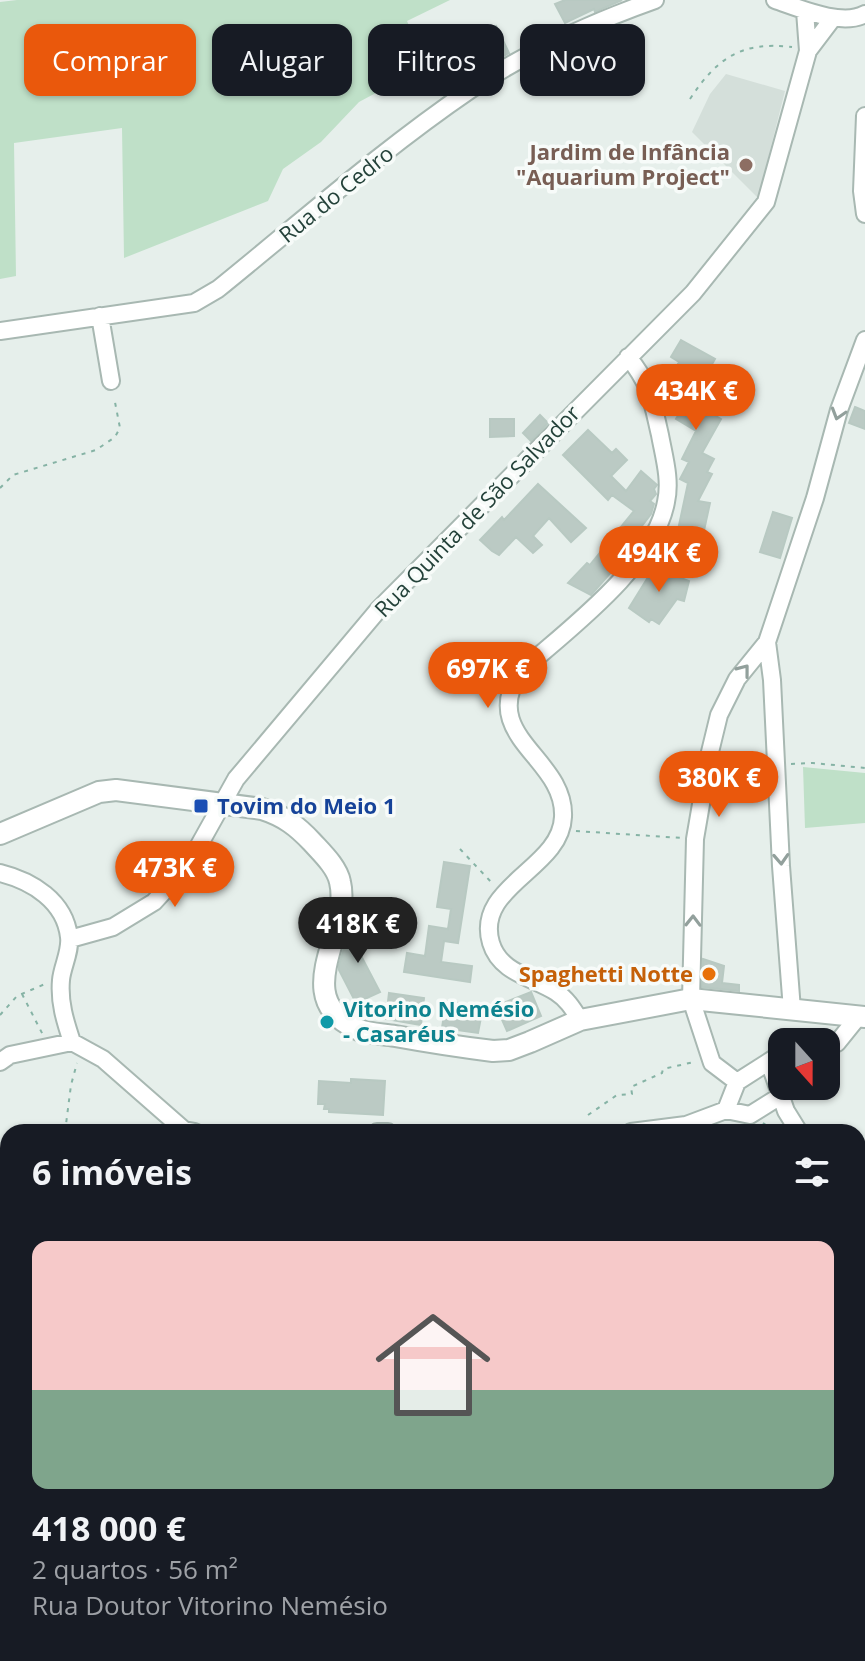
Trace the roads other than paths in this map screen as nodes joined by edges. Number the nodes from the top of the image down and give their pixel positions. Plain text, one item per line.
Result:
1 (655, 0) edge
2 (775, 0) edge
3 (805, 11) junction
4 (833, 18) junction
5 (863, 21) edge
6 (808, 51) junction
7 (865, 116) edge
8 (865, 214) edge
9 (100, 316) junction
10 (0, 331) edge
11 (865, 340) edge
12 (628, 357) junction
13 (111, 381) road end
14 (767, 642) junction
15 (222, 804) junction
16 (0, 834) edge
17 (0, 873) edge
18 (70, 939) junction
19 (691, 999) junction
20 (792, 1010) junction
21 (862, 1017) edge
22 (580, 1020) junction
23 (840, 1040) edge
24 (76, 1044) junction
25 (0, 1062) edge
26 (768, 1063) edge
27 (737, 1082) junction
28 (774, 1100) edge
29 (783, 1100) edge
30 (726, 1110) junction
31 (177, 1124) edge
32 (694, 1124) edge
33 (794, 1124) edge

1 - 9 street, Rua do Cedro
2 - 3 street
3 - 4 street
3 - 6 street
4 - 5 street
4 - 6 street
6 - 12 street, Rua Quinta de São Salvador
7 - 8 street
9 - 10 street, Rua do Cedro
9 - 13 street
11 -> 14 street
12 - 15 street, Rua Quinta de São Salvador
12 - 22 street
19 -> 14 street
14 -> 20 street
15 - 16 street
15 - 18 street, Rua Quinta de São Salvador
15 - 22 street
17 - 18 street
18 - 24 street
19 - 20 street
19 - 22 street
19 - 27 street
20 - 21 street
21 - 23 street
24 - 25 street
24 - 31 street
26 - 27 street
27 - 30 street
28 - 30 street
29 - 33 street
30 - 32 street

